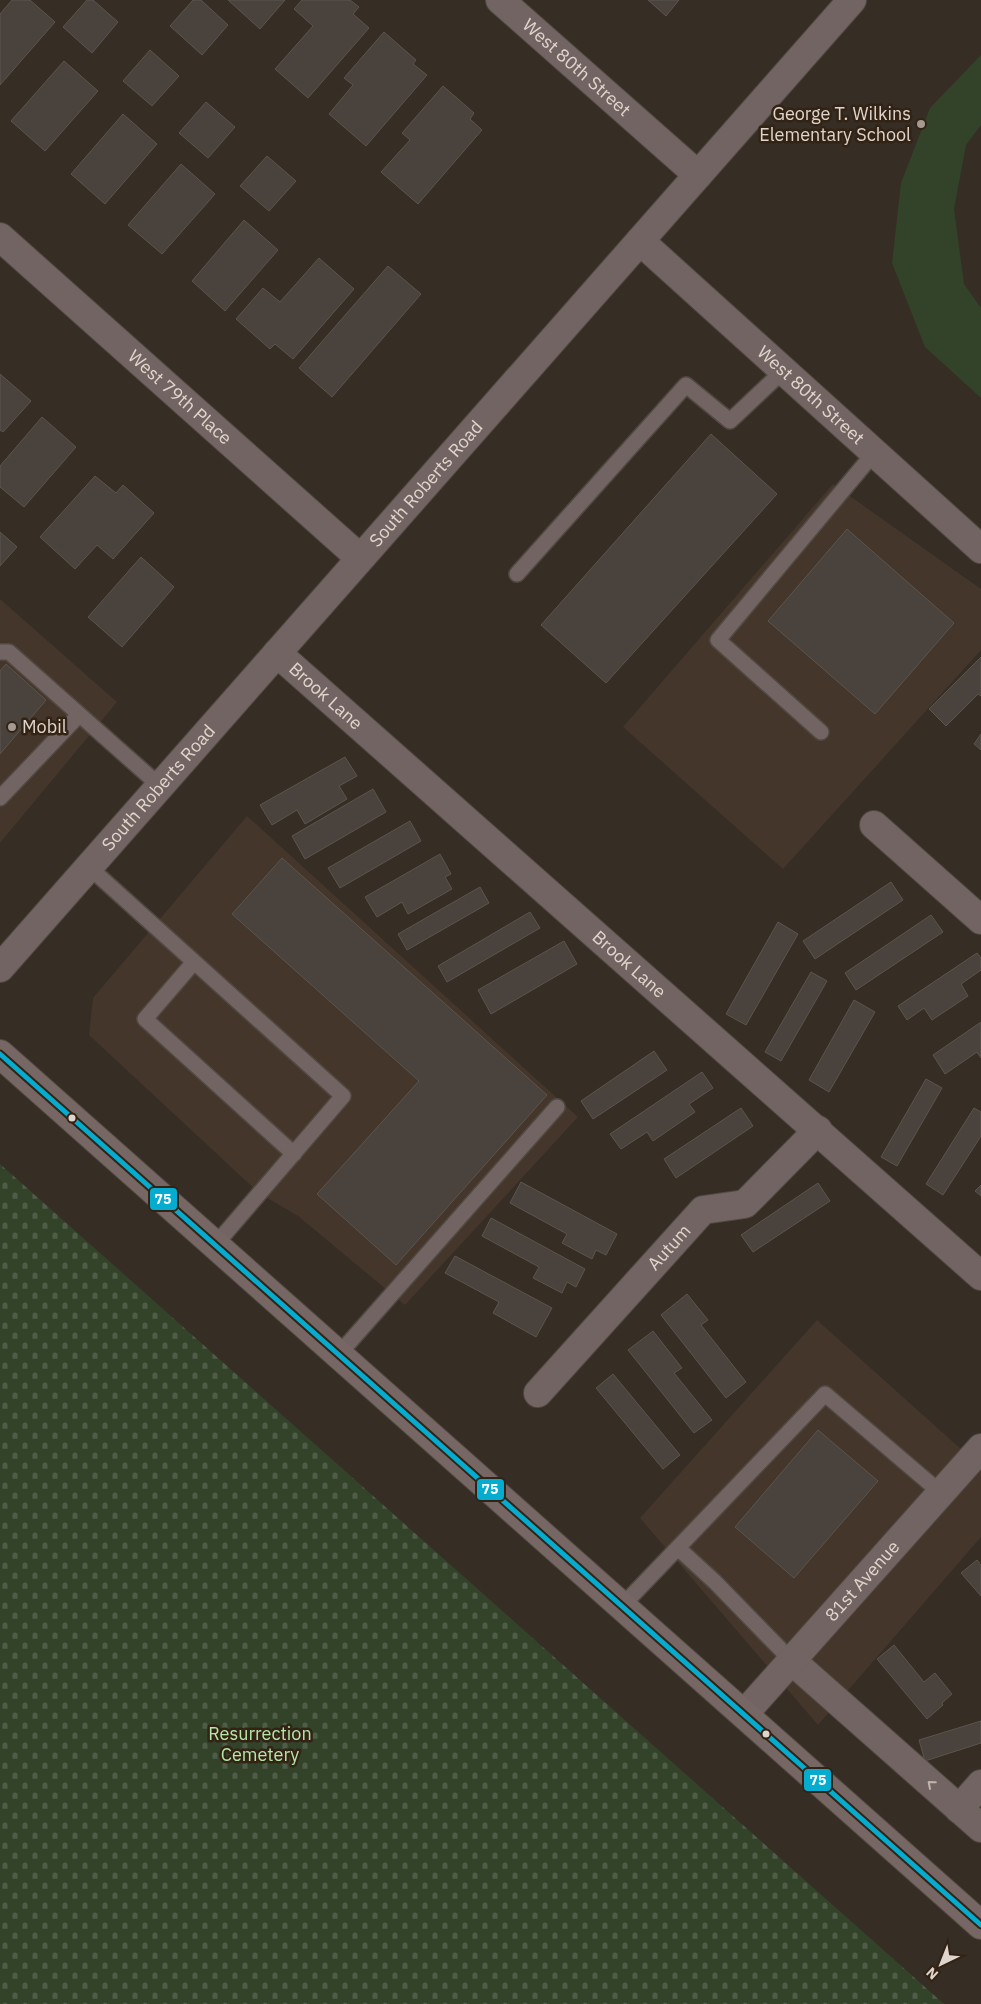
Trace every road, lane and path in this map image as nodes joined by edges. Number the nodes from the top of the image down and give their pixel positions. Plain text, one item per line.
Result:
1 (500, 0) edge
2 (852, 0) edge
3 (698, 175) junction
4 (0, 237) edge
5 (640, 242) junction
6 (783, 371) junction
7 (874, 452) junction
8 (981, 549) edge
9 (360, 558) junction
10 (517, 574) dead end
11 (0, 652) edge
12 (277, 653) junction
13 (79, 714) junction
14 (821, 732) dead end
15 (160, 786) junction
16 (0, 798) edge
17 (874, 825) dead end
18 (89, 867) junction
19 (981, 920) edge
20 (194, 962) junction
21 (0, 968) edge
22 (0, 1054) edge
23 (557, 1107) dead end
24 (818, 1130) junction
25 (294, 1154) junction
26 (216, 1244) junction
27 (981, 1276) edge
28 (339, 1354) junction
29 (538, 1392) dead end
30 (981, 1448) edge
31 (941, 1493) junction
32 (678, 1548) junction
33 (622, 1606) junction
34 (792, 1661) junction
35 (744, 1714) junction
36 (981, 1784) edge
37 (959, 1809) junction
38 (981, 1828) edge
39 (981, 1925) edge

1 - 3 street, West 80th Street
2 - 3 street, South Roberts Road
3 - 5 street, South Roberts Road
4 - 9 street, West 79th Place
5 - 6 street, West 80th Street
5 - 9 street, South Roberts Road
6 - 7 street, West 80th Street
6 - 10 lane
7 - 8 street, West 80th Street
7 - 14 lane
9 - 12 street, South Roberts Road
11 - 13 lane
12 - 15 street, South Roberts Road
12 - 24 street, Brook Lane
13 - 15 lane
13 - 16 lane
15 - 18 street, South Roberts Road
17 - 19 street
18 - 20 lane
18 - 21 street, South Roberts Road
20 - 25 lane
20 - 25 lane
22 - 26 main road
23 - 28 lane
24 - 27 street, Brook Lane
24 - 29 street, Autum
25 - 26 lane
26 - 28 main road
28 - 33 main road
30 - 31 street, 81st Avenue
31 - 32 lane
31 - 34 street, 81st Avenue
32 - 33 lane
32 - 34 lane
33 - 35 main road
34 - 35 street, 81st Avenue
37 -> 34 street
35 - 39 main road
36 - 37 street
37 - 38 street

